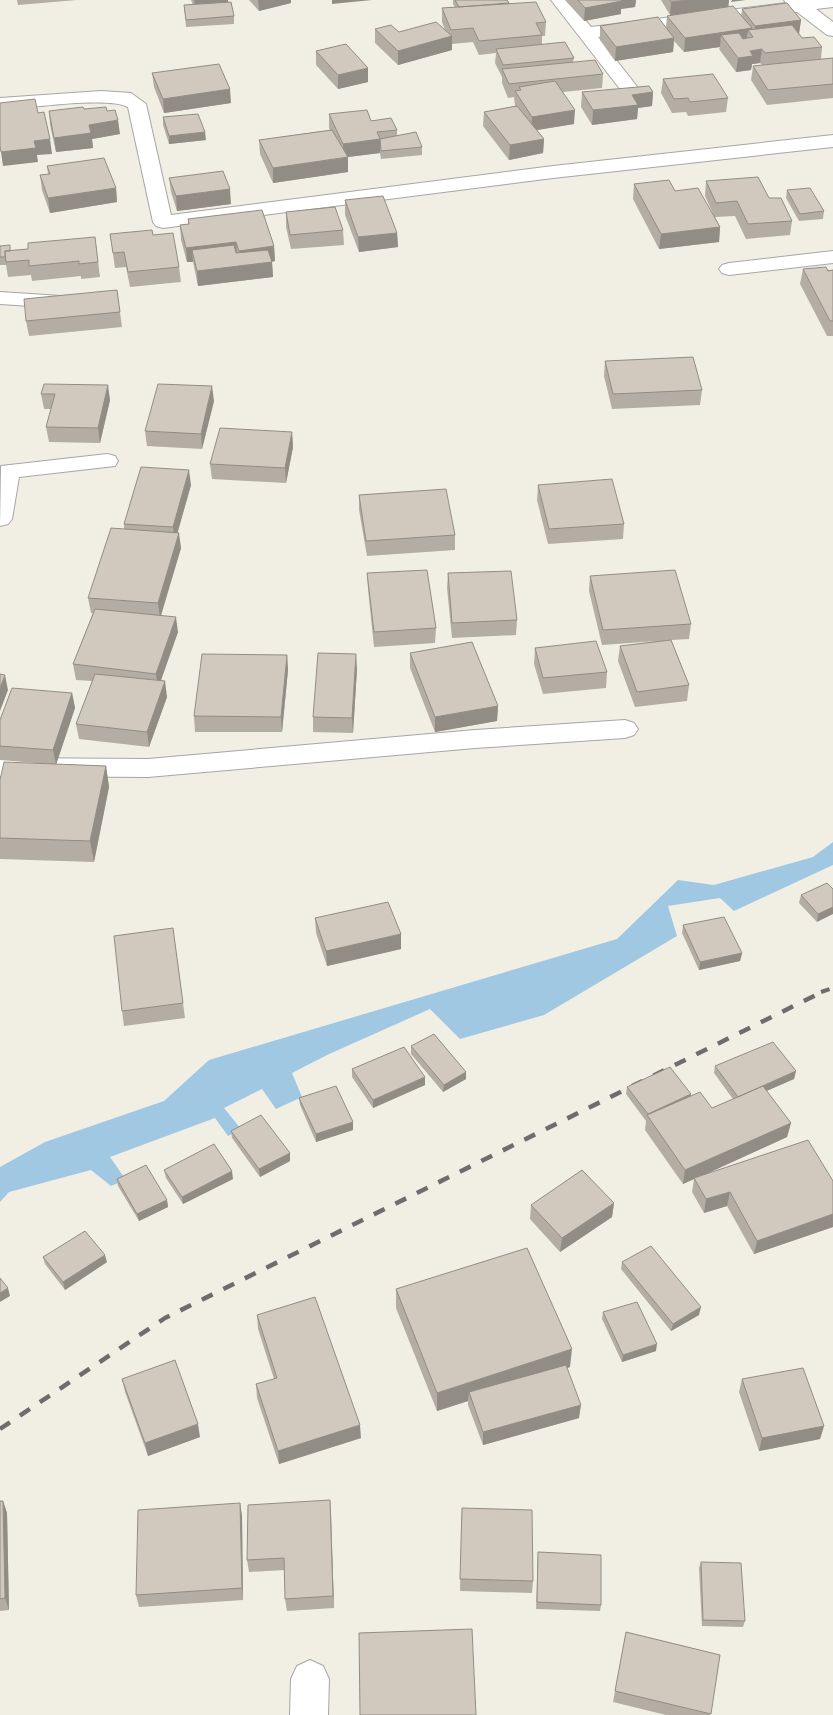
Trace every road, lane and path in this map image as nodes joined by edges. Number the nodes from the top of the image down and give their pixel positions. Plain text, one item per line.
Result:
1 (560, 0) edge
2 (833, 2) edge
3 (797, 3) edge
4 (833, 31) edge
5 (586, 33) junction
6 (634, 94) edge
7 (0, 104) edge
8 (833, 141) edge
9 (833, 257) edge
10 (729, 269) dead end
11 (0, 298) edge
12 (76, 302) edge
13 (107, 461) dead end
14 (0, 519) edge
15 (625, 729) dead end
16 (0, 767) edge
17 (310, 1679) dead end
18 (309, 1715) edge

1 - 5 street
2 - 3 street
3 - 4 street
3 - 5 street
5 - 6 street
7 - 8 street
9 - 10 street
11 - 12 street
13 - 14 street
15 - 16 street
17 - 18 street

